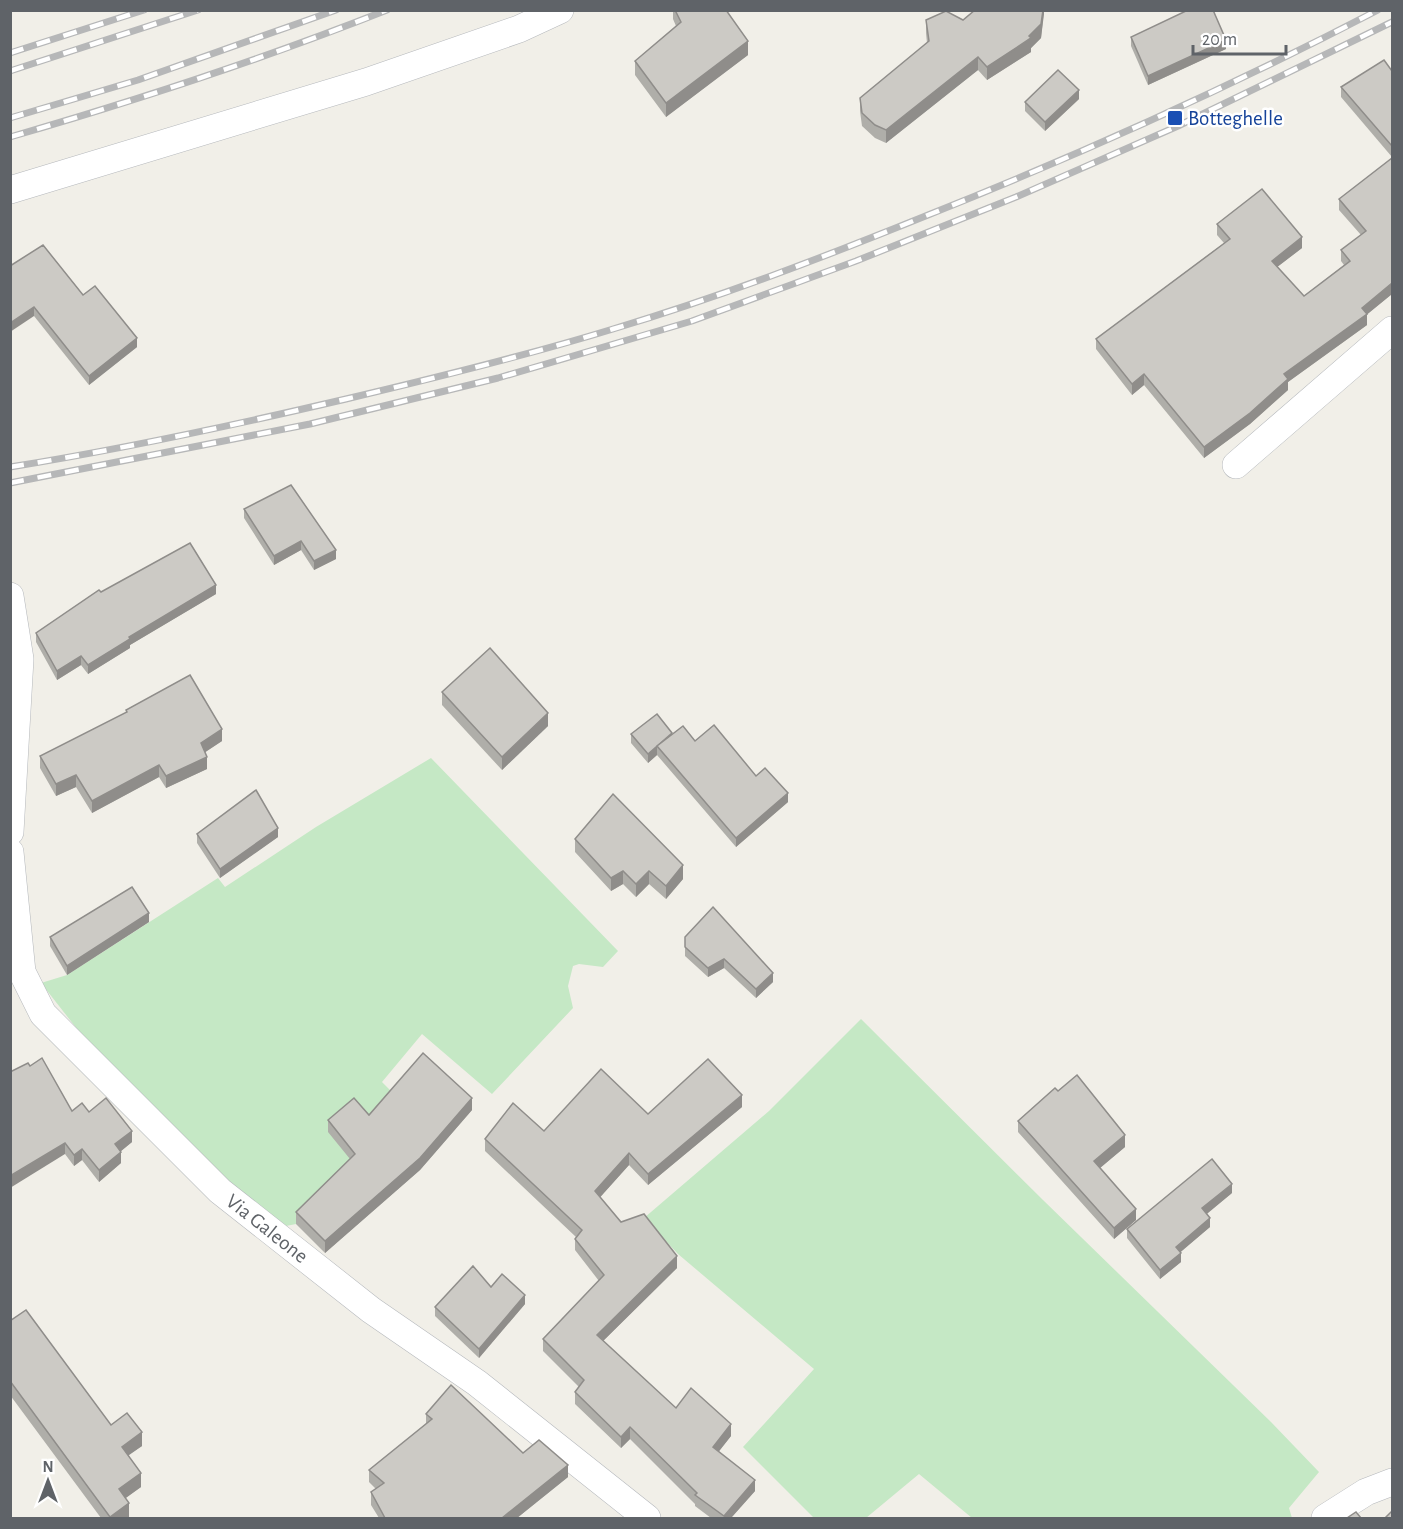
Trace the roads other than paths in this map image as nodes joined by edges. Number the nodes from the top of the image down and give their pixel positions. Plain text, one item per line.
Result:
1 (560, 10) edge
2 (10, 190) edge
3 (1392, 330) edge
4 (1236, 465) dead end
5 (10, 596) edge
6 (10, 832) edge
7 (10, 852) edge
8 (1392, 1482) edge
9 (647, 1518) edge
10 (1325, 1518) edge

1 - 2 street
3 - 4 street
5 - 6 street
7 - 9 street, Via Galeone
8 - 10 street

